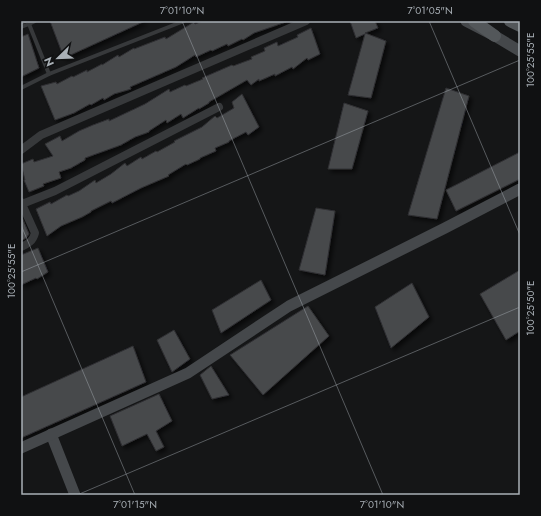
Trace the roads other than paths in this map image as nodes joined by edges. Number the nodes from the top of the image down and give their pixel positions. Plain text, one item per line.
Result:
1 (35, 21) edge
2 (184, 21) edge
3 (306, 21) edge
4 (466, 21) edge
5 (474, 21) edge
6 (510, 21) edge
7 (29, 24) junction
8 (520, 26) edge
9 (21, 27) edge
10 (495, 36) junction
11 (520, 51) edge
12 (49, 74) junction
13 (21, 88) edge
14 (219, 107) dead end
15 (21, 150) edge
16 (520, 189) edge
17 (21, 203) edge
18 (21, 247) edge
19 (51, 434) junction
20 (21, 448) edge
21 (75, 495) edge

1 - 7 lane
2 - 12 lane
3 - 15 street
4 - 10 street
5 - 10 main road
6 - 8 main road
7 - 9 lane
7 - 12 lane
10 - 11 street
12 - 13 lane
14 - 17 street
16 - 19 street
17 - 18 street
19 - 20 street
19 - 21 street

